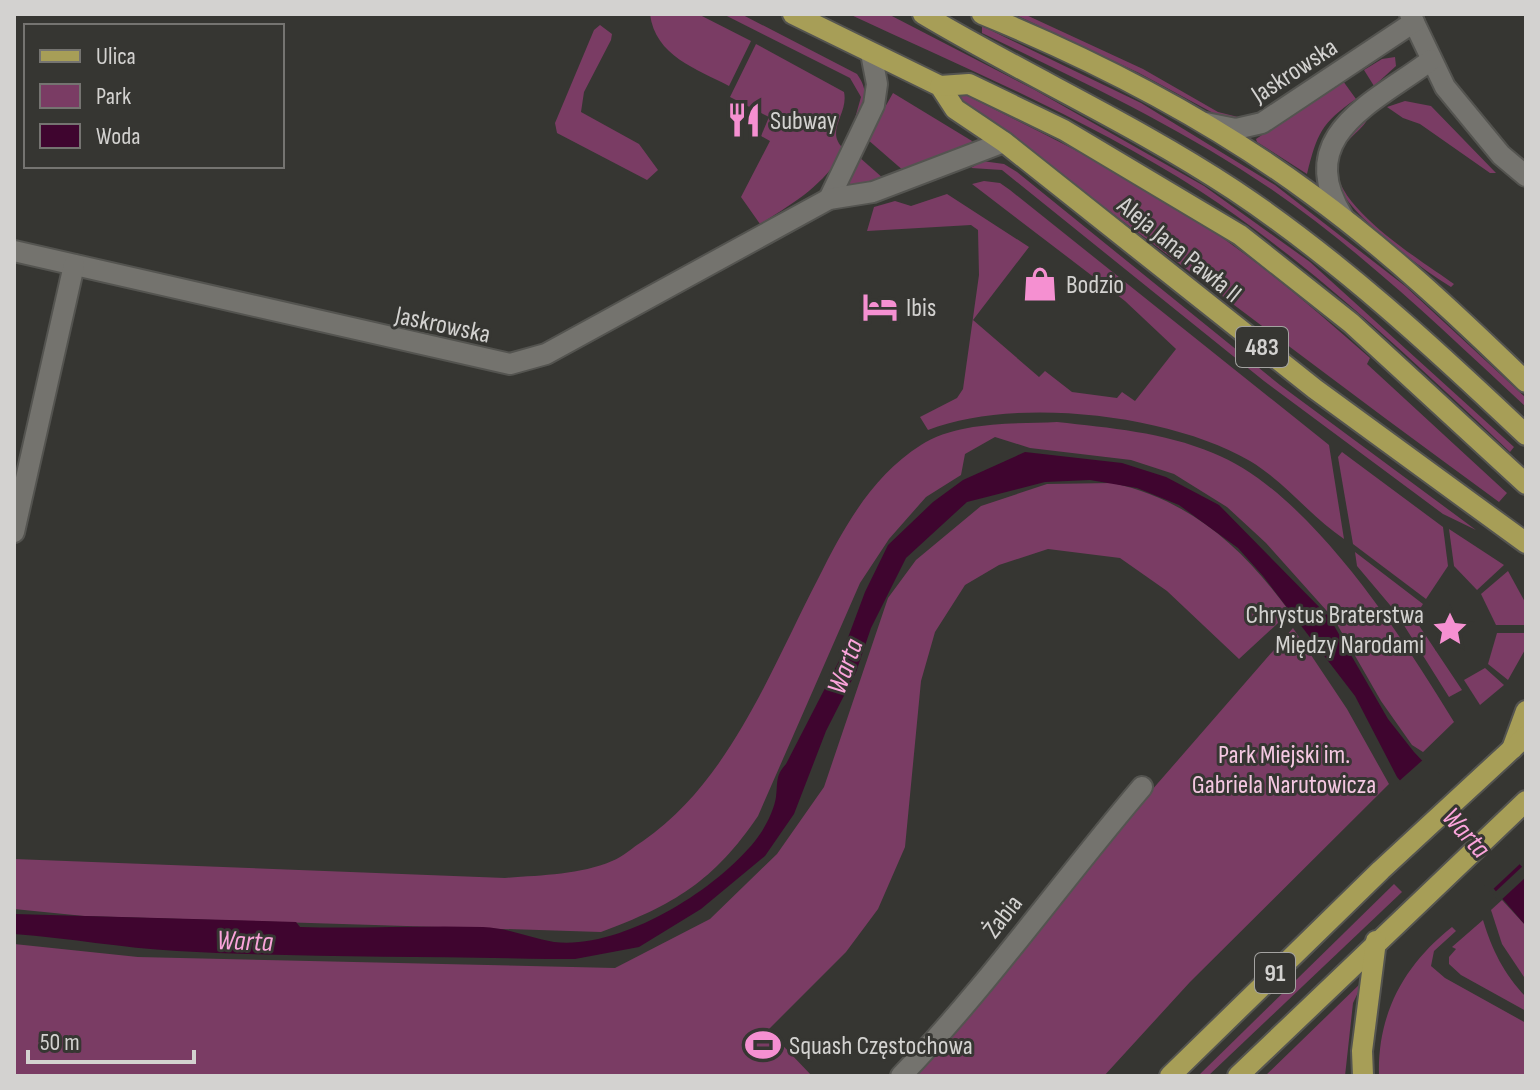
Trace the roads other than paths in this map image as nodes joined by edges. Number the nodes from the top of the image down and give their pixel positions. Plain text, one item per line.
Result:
1 (793, 14) edge
2 (923, 14) edge
3 (982, 14) edge
4 (1412, 18) edge
5 (871, 53) junction
6 (1431, 60) junction
7 (940, 86) junction
8 (1199, 120) junction
9 (1004, 142) junction
10 (1526, 176) edge
11 (829, 199) junction
12 (1345, 221) junction
13 (14, 251) edge
14 (74, 265) junction
15 (1526, 382) edge
16 (1526, 435) edge
17 (1526, 484) edge
18 (14, 532) edge
19 (1526, 543) edge
20 (1526, 711) edge
21 (1519, 742) edge
22 (1142, 787) dead end
23 (1526, 801) edge
24 (1376, 941) junction
25 (901, 1076) edge
26 (1170, 1076) edge
27 (1238, 1076) edge
28 (1363, 1076) edge

1 - 5 main road, Aleja Jana Pawła II / 483
2 - 16 main road
3 - 8 main road
4 - 6 street, Jaskrowska
4 - 8 street, Jaskrowska
5 - 7 main road, Aleja Jana Pawła II / 483
5 - 11 street
6 - 10 street, Jaskrowska
6 - 12 street
7 - 9 main road, Aleja Jana Pawła II / 483
7 - 17 main road
8 - 12 main road
9 - 11 street, Jaskrowska
9 - 19 main road, Aleja Jana Pawła II / 483
11 - 14 street, Jaskrowska
12 - 15 main road
13 - 14 street, Jaskrowska
14 - 18 street
20 - 21 main road
21 - 26 main road, 91
22 - 25 street, Żabia
23 - 24 main road, 91
24 - 27 main road, 91
24 - 28 main road

